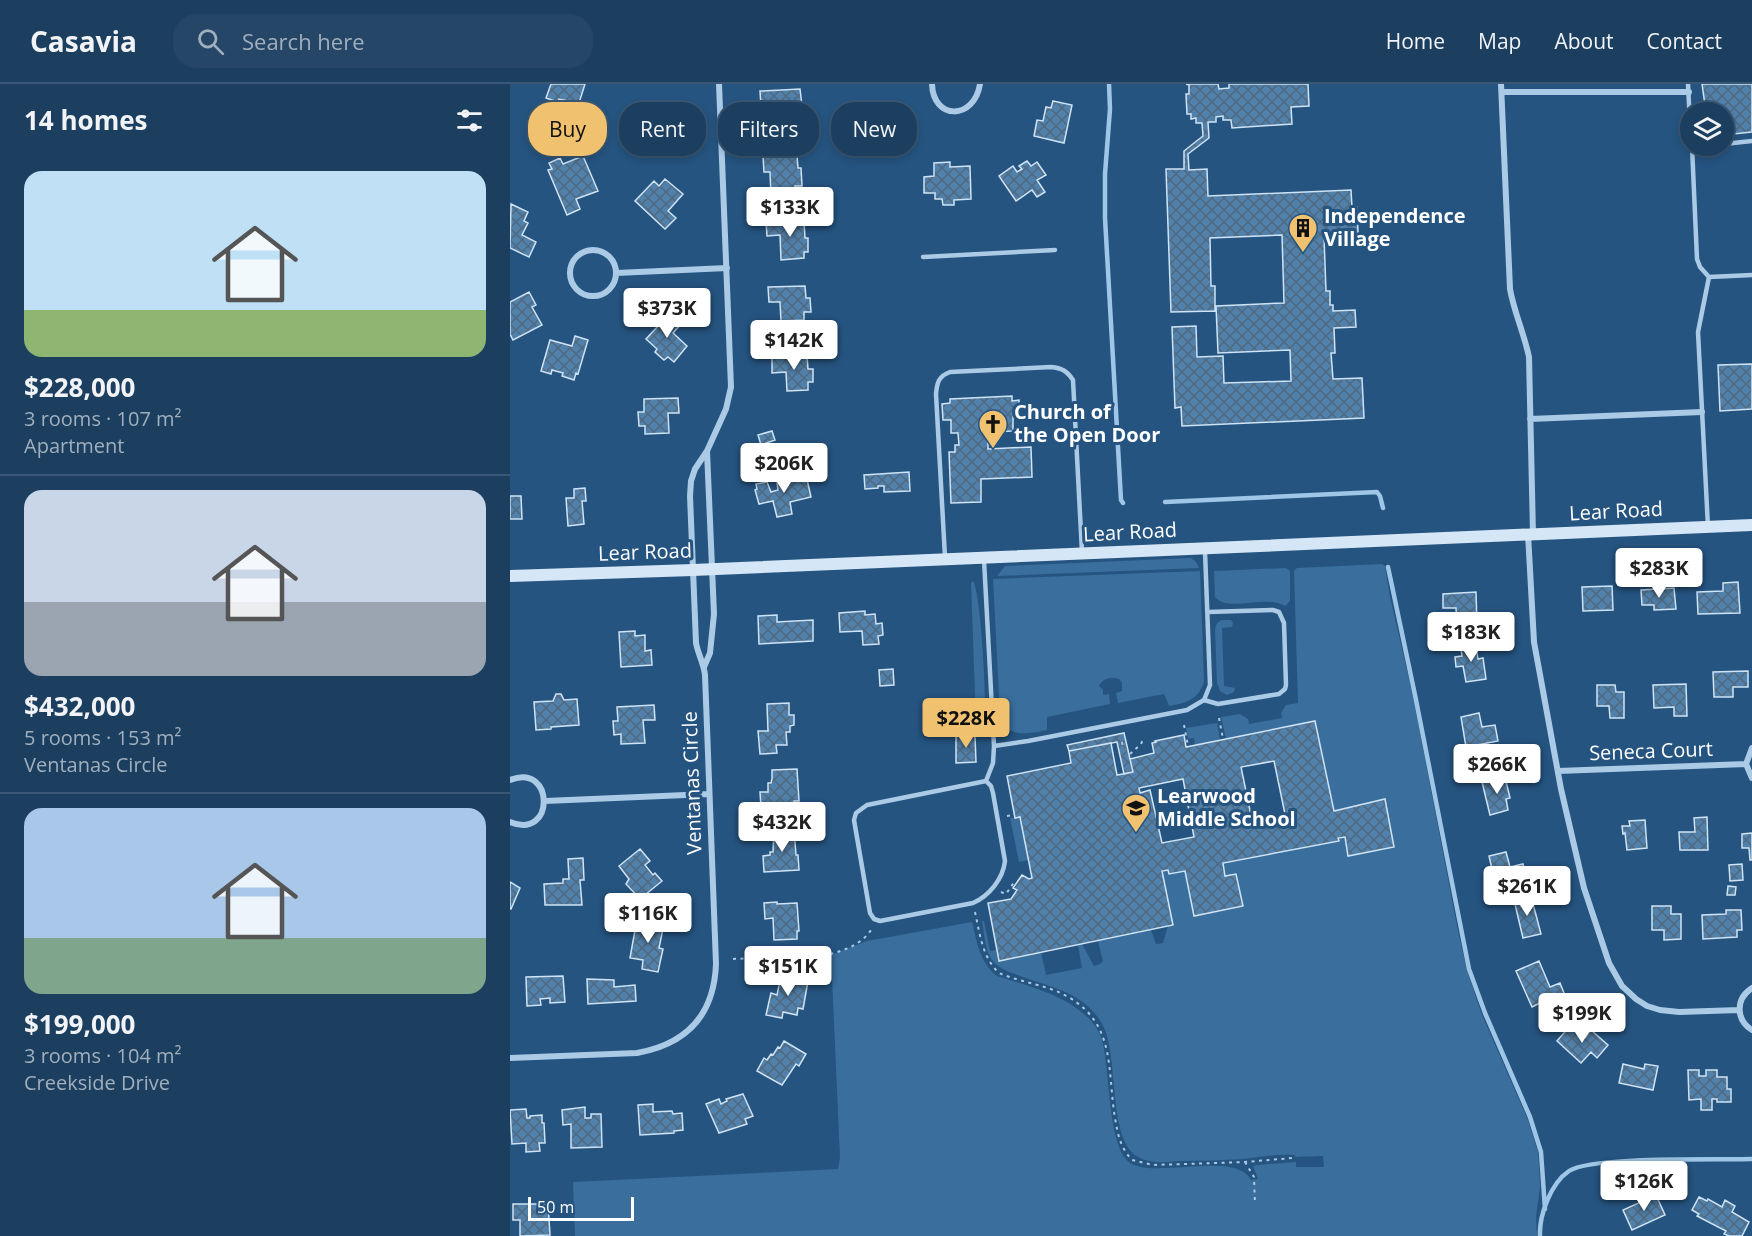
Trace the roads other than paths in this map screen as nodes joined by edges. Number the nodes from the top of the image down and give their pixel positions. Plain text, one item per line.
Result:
1 (719, 84) edge
2 (932, 84) edge
3 (980, 84) edge
4 (1502, 84) edge
5 (1688, 84) edge
6 (1502, 92) junction
7 (1689, 92) junction
8 (1689, 102) edge
9 (1752, 141) edge
10 (1734, 143) edge
11 (1692, 156) edge
12 (1054, 250) dead end
13 (923, 256) dead end
14 (727, 268) junction
15 (616, 273) junction
16 (1752, 275) edge
17 (1708, 277) junction
18 (1702, 412) junction
19 (1530, 419) junction
20 (707, 451) junction
21 (1752, 525) edge
22 (1708, 527) junction
23 (1531, 534) junction
24 (1205, 548) junction
25 (1082, 554) junction
26 (984, 558) junction
27 (945, 560) junction
28 (713, 569) junction
29 (693, 570) junction
30 (510, 576) edge
31 (1208, 612) junction
32 (704, 667) junction
33 (1204, 700) junction
34 (994, 746) junction
35 (1752, 747) edge
36 (1746, 764) junction
37 (1558, 771) junction
38 (1752, 778) edge
39 (510, 780) edge
40 (986, 781) junction
41 (710, 794) junction
42 (545, 801) junction
43 (510, 822) edge
44 (1752, 988) edge
45 (1739, 1010) junction
46 (1752, 1030) edge
47 (510, 1058) edge

1 - 14 street, Ventanas Circle
2 - 3 street
4 - 6 street
5 - 7 lane
6 - 7 street
6 - 19 street
7 - 8 lane
9 - 10 lane
11 - 17 lane
12 - 13 lane
14 - 15 street
14 - 20 street, Ventanas Circle
15 - 15 street
16 - 17 lane
17 - 18 lane
18 - 19 street
18 - 22 lane
19 - 23 street
20 - 28 street, Ventanas Circle
20 - 29 street, Ventanas Circle
21 - 22 street, Lear Road
22 - 23 street, Lear Road
23 - 24 street, Lear Road
23 - 37 street
24 - 25 street, Lear Road
24 - 31 lane
25 - 26 street, Lear Road
25 - 27 lane
26 - 27 street, Lear Road
26 - 34 lane
27 - 28 street, Lear Road
28 - 29 street, Lear Road
28 - 32 street, Ventanas Circle
29 - 30 street, Lear Road
29 - 32 street, Ventanas Circle
31 - 33 lane
31 - 33 lane
32 - 41 street, Ventanas Circle
33 - 34 lane
34 - 40 lane
35 - 36 street
36 - 37 street, Seneca Court
36 - 38 street
37 - 45 street
39 - 42 street
40 - 40 lane
41 - 42 street
41 - 47 street, Ventanas Circle
42 - 43 street
44 - 45 street
45 - 46 street

